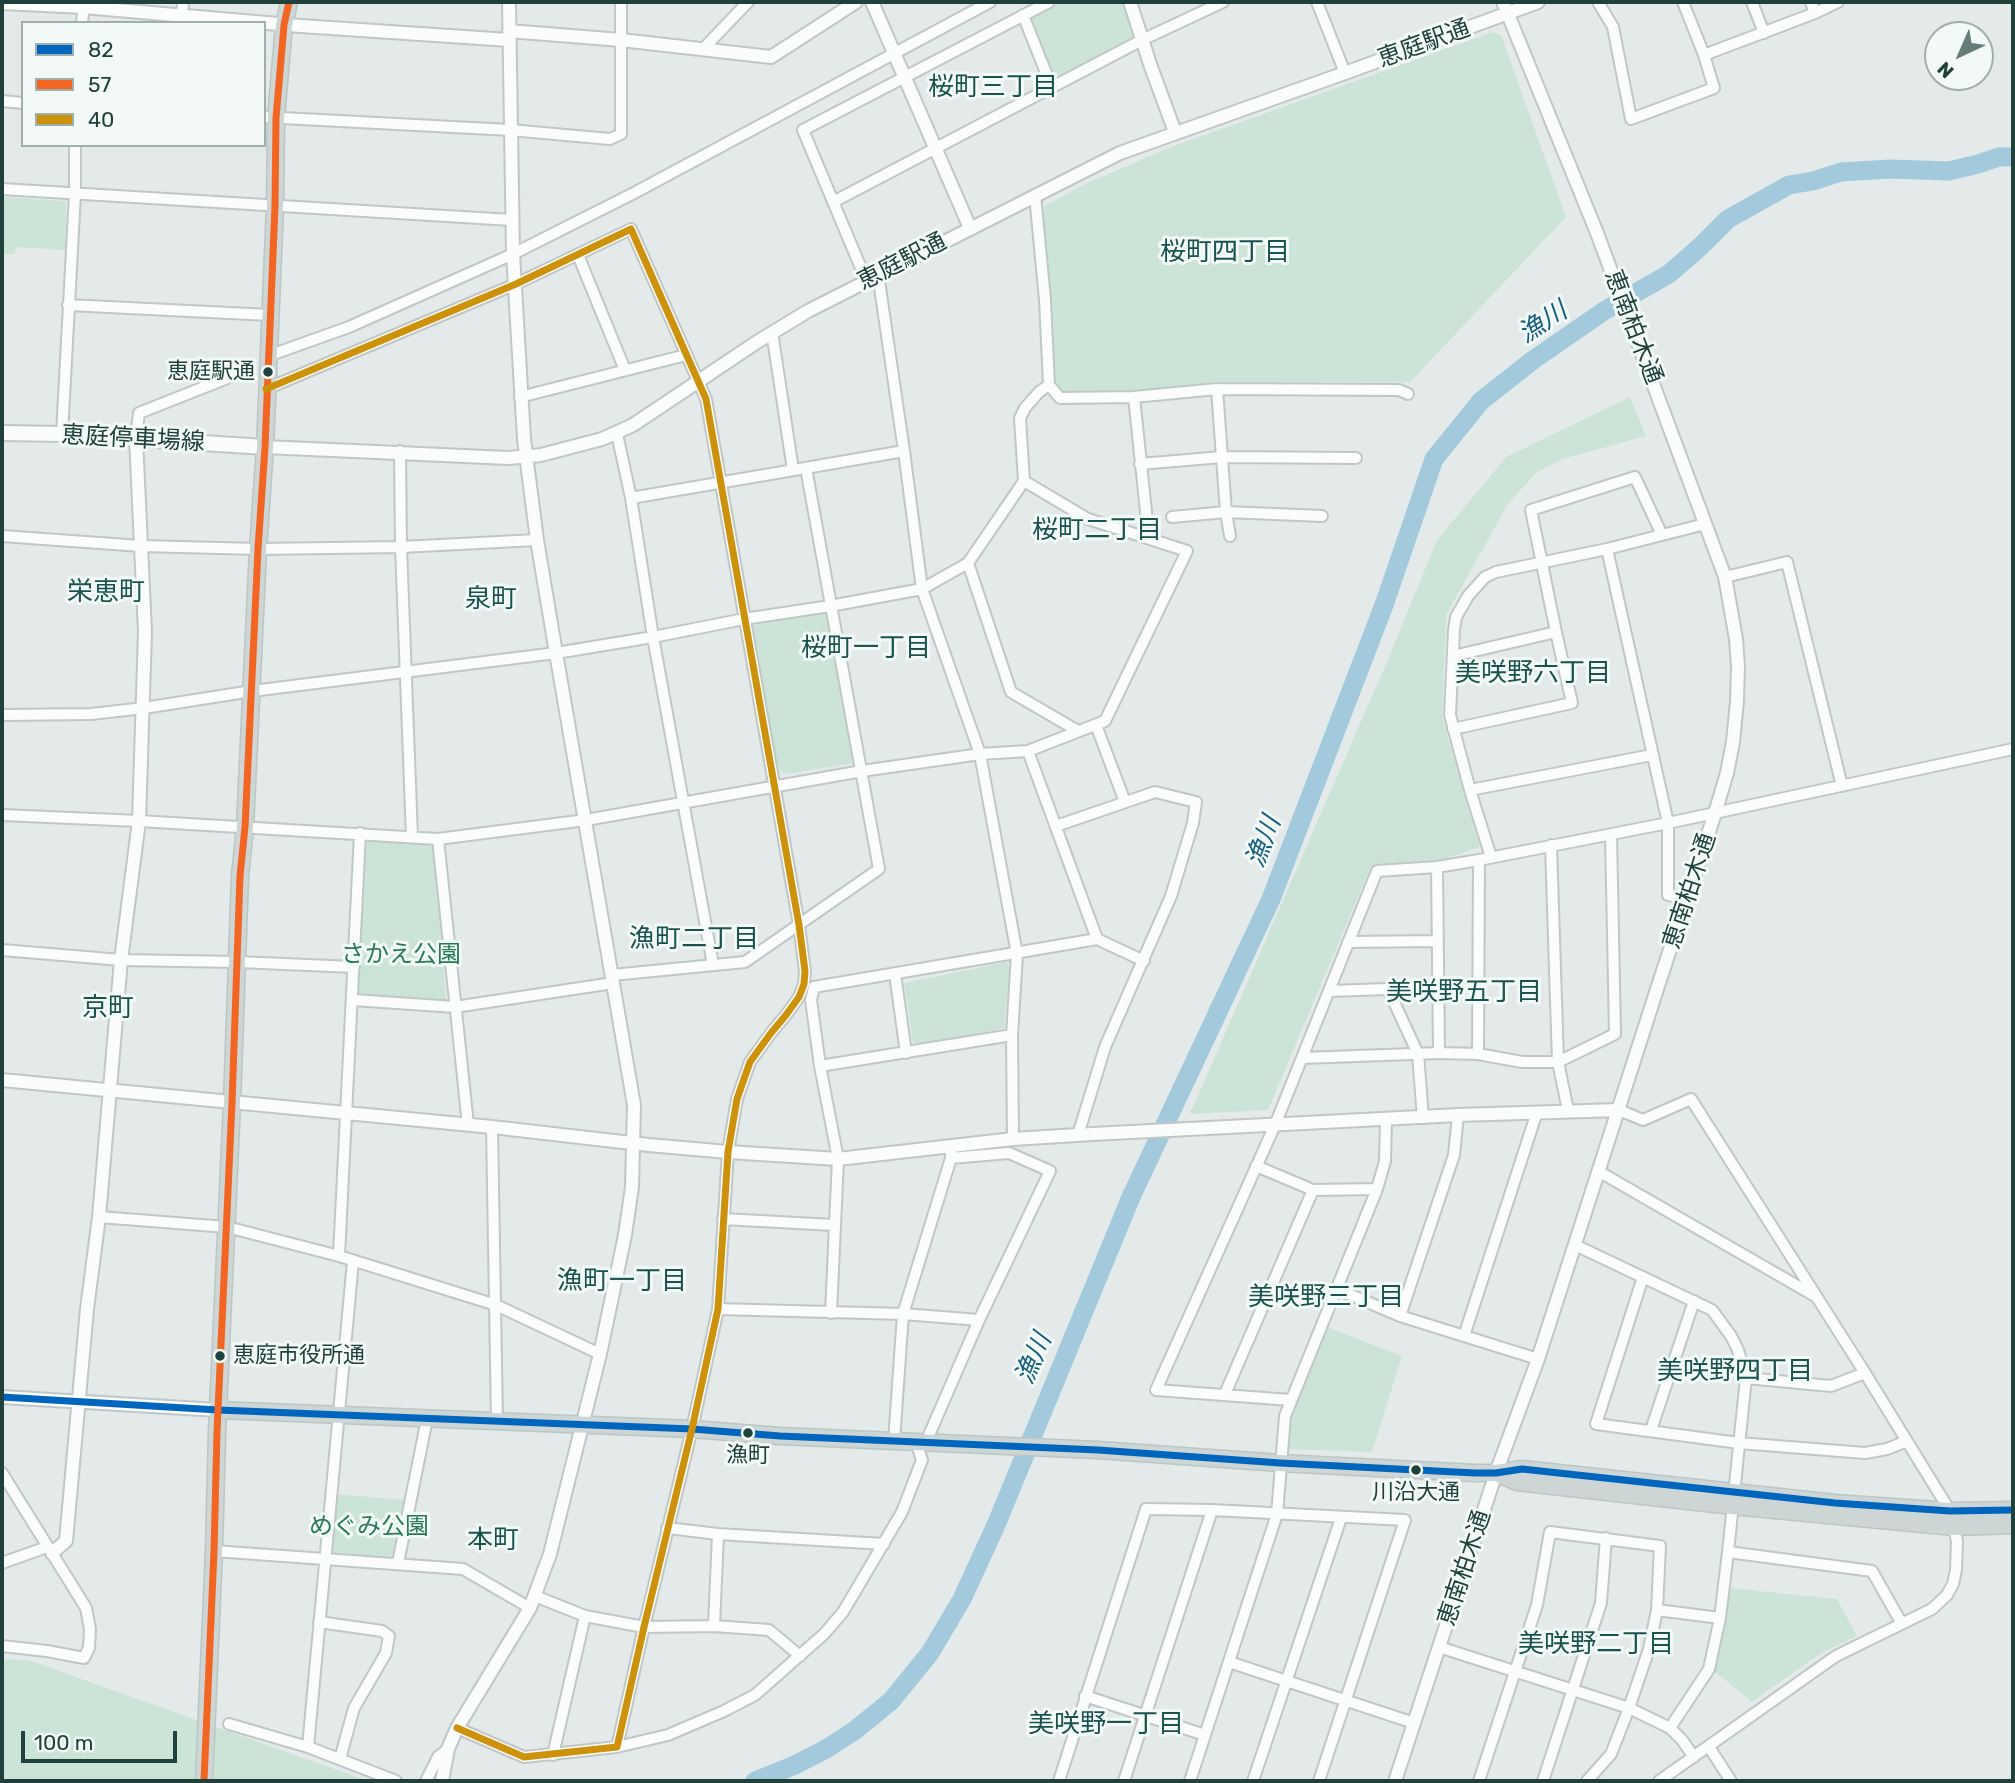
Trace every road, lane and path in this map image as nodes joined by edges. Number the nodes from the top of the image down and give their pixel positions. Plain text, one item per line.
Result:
1 (183, 2) edge
2 (289, 2) edge
3 (509, 2) edge
4 (621, 2) edge
5 (748, 2) edge
6 (856, 2) edge
7 (872, 2) edge
8 (990, 2) edge
9 (1049, 2) edge
10 (1130, 2) edge
11 (1223, 2) edge
12 (1317, 2) edge
13 (1538, 2) edge
14 (1598, 2) edge
15 (1683, 2) edge
16 (1752, 2) edge
17 (1811, 2) edge
18 (1838, 2) edge
19 (5, 3) edge
20 (84, 4) edge
21 (1505, 8) edge
22 (1815, 13) junction
23 (1023, 15) junction
24 (182, 17) junction
25 (233, 21) edge
26 (266, 24) edge
27 (284, 25) junction
28 (1763, 33) junction
29 (509, 35) junction
30 (621, 40) junction
31 (1142, 40) junction
32 (703, 49) junction
33 (895, 53) junction
34 (1704, 55) junction
35 (1345, 74) junction
36 (906, 76) junction
37 (1052, 88) junction
38 (2, 102) edge
39 (21, 103) edge
40 (270, 118) edge
41 (510, 130) junction
42 (1175, 132) junction
43 (75, 147) edge
44 (936, 148) junction
45 (2, 189) edge
46 (75, 194) junction
47 (1035, 195) junction
48 (833, 202) junction
49 (275, 206) junction
50 (512, 220) junction
51 (970, 228) junction
52 (513, 254) junction
53 (578, 255) junction
54 (872, 277) junction
55 (516, 284) junction
56 (68, 305) junction
57 (270, 315) junction
58 (772, 332) junction
59 (686, 355) junction
60 (268, 356) junction
61 (625, 370) junction
62 (235, 375) dead end
63 (697, 382) junction
64 (1049, 385) junction
65 (266, 389) junction
66 (1217, 389) junction
67 (1408, 394) dead end
68 (520, 397) junction
69 (1134, 397) junction
70 (2, 432) edge
71 (62, 434) junction
72 (617, 434) junction
73 (136, 438) junction
74 (265, 447) junction
75 (400, 451) junction
76 (904, 451) junction
77 (526, 457) junction
78 (1222, 457) junction
79 (1356, 458) dead end
80 (1140, 464) junction
81 (806, 468) junction
82 (793, 470) junction
83 (1024, 481) junction
84 (721, 482) junction
85 (631, 498) junction
86 (1226, 512) junction
87 (1322, 516) dead end
88 (1172, 517) dead end
89 (1147, 521) dead end
90 (1705, 524) junction
91 (1662, 535) junction
92 (2, 536) edge
93 (1230, 536) dead end
94 (537, 540) junction
95 (141, 546) junction
96 (401, 547) junction
97 (258, 549) junction
98 (1607, 549) junction
99 (968, 563) junction
100 (1541, 563) junction
101 (1725, 577) junction
102 (922, 589) junction
103 (830, 606) junction
104 (744, 619) junction
105 (1556, 632) junction
106 (653, 637) junction
107 (556, 653) junction
108 (1453, 656) junction
109 (406, 672) junction
110 (252, 691) junction
111 (144, 708) junction
112 (2, 715) edge
113 (1096, 725) junction
114 (1453, 729) junction
115 (1078, 732) junction
116 (2013, 749) edge
117 (1028, 751) junction
118 (981, 754) junction
119 (1652, 755) junction
120 (862, 771) junction
121 (1842, 786) junction
122 (774, 787) junction
123 (1470, 790) junction
124 (684, 801) junction
125 (1125, 802) junction
126 (1715, 813) junction
127 (2, 816) edge
128 (586, 820) junction
129 (139, 821) junction
130 (1668, 823) junction
131 (1056, 826) junction
132 (245, 827) junction
133 (360, 833) junction
134 (1611, 834) junction
135 (412, 837) junction
136 (438, 839) junction
137 (1551, 845) junction
138 (1491, 857) junction
139 (1479, 860) junction
140 (1437, 867) junction
141 (1688, 899) junction
142 (799, 925) junction
143 (1097, 939) junction
144 (1438, 941) junction
145 (1348, 942) junction
146 (2, 950) edge
147 (1017, 954) junction
148 (121, 960) junction
149 (1144, 961) junction
150 (238, 962) junction
151 (713, 965) junction
152 (355, 967) junction
153 (895, 974) junction
154 (612, 979) junction
155 (1329, 991) junction
156 (353, 1000) junction
157 (456, 1007) junction
158 (1012, 1035) junction
159 (906, 1053) junction
160 (1439, 1053) junction
161 (1418, 1054) junction
162 (1478, 1054) junction
163 (1301, 1058) junction
164 (1558, 1062) junction
165 (820, 1066) junction
166 (2, 1080) edge
167 (110, 1090) junction
168 (232, 1103) junction
169 (1568, 1110) junction
170 (1619, 1110) junction
171 (1537, 1112) junction
172 (346, 1114) junction
173 (1458, 1115) junction
174 (1423, 1118) junction
175 (1386, 1120) junction
176 (468, 1125) junction
177 (1275, 1125) junction
178 (492, 1127) junction
179 (1078, 1135) junction
180 (1013, 1139) junction
181 (634, 1144) junction
182 (951, 1152) junction
183 (728, 1153) junction
184 (838, 1159) junction
185 (1256, 1166) junction
186 (1598, 1171) junction
187 (1377, 1189) junction
188 (1313, 1190) junction
189 (99, 1217) junction
190 (723, 1219) junction
191 (834, 1225) junction
192 (227, 1227) junction
193 (1575, 1245) junction
194 (339, 1256) junction
195 (354, 1261) junction
196 (1643, 1277) junction
197 (1337, 1289) junction
198 (1817, 1297) junction
199 (1695, 1301) junction
200 (496, 1305) junction
201 (718, 1309) junction
202 (831, 1312) junction
203 (903, 1314) junction
204 (1400, 1316) junction
205 (979, 1320) junction
206 (1464, 1336) junction
207 (600, 1354) junction
208 (1538, 1359) junction
209 (1865, 1373) junction
210 (1746, 1378) junction
211 (1225, 1395) junction
212 (2, 1397) edge
213 (1291, 1400) junction
214 (78, 1401) junction
215 (218, 1410) junction
216 (338, 1415) junction
217 (427, 1419) junction
218 (497, 1422) junction
219 (582, 1426) junction
220 (692, 1429) junction
221 (1651, 1430) junction
222 (894, 1441) junction
223 (1907, 1441) junction
224 (921, 1442) junction
225 (1739, 1443) junction
226 (1280, 1463) junction
227 (1496, 1473) junction
228 (4, 1481) edge
229 (1733, 1500) junction
230 (1212, 1510) junction
231 (2013, 1510) edge
232 (1277, 1514) junction
233 (1340, 1518) junction
234 (1952, 1519) junction
235 (2013, 1525) edge
236 (667, 1528) junction
237 (718, 1534) junction
238 (1606, 1538) junction
239 (884, 1544) junction
240 (49, 1550) junction
241 (214, 1551) junction
242 (1728, 1552) junction
243 (324, 1560) junction
244 (2, 1563) edge
245 (398, 1563) junction
246 (532, 1602) junction
247 (1657, 1610) junction
248 (585, 1616) junction
249 (1720, 1618) junction
250 (319, 1622) junction
251 (1902, 1624) junction
252 (714, 1626) junction
253 (644, 1627) junction
254 (2, 1646) edge
255 (1439, 1647) junction
256 (800, 1656) junction
257 (1228, 1662) junction
258 (1515, 1672) junction
259 (1286, 1682) junction
260 (1572, 1690) junction
261 (1085, 1696) junction
262 (1344, 1702) junction
263 (1629, 1708) junction
264 (1146, 1716) junction
265 (1414, 1723) junction
266 (229, 1724) dead end
267 (457, 1728) junction
268 (1670, 1728) junction
269 (1205, 1735) junction
270 (308, 1747) junction
271 (617, 1747) junction
272 (1709, 1747) junction
273 (448, 1749) junction
274 (553, 1755) junction
275 (1694, 1757) junction
276 (340, 1759) junction
277 (204, 1776) edge
278 (396, 1781) edge
279 (426, 1781) edge
280 (442, 1781) edge
281 (1059, 1781) edge
282 (1124, 1781) edge
283 (1190, 1781) edge
284 (1253, 1781) edge
285 (1318, 1781) edge
286 (1395, 1781) edge
287 (1479, 1781) edge
288 (1543, 1781) edge
289 (1587, 1781) edge
290 (1659, 1781) edge
291 (1731, 1781) edge

1 - 24 street
2 - 27 main road
3 - 29 street
4 - 30 street
5 - 32 street
6 - 32 street
7 - 33 street
8 - 33 street
9 - 23 street
10 - 31 street
11 - 31 street
12 - 35 street
13 - 21 street, 恵庭駅通
14 - 34 street
15 - 34 street
16 - 28 street
17 - 22 street
18 - 22 street
19 - 20 street
20 - 24 street
21 - 35 street, 恵庭駅通
21 - 90 street, 恵南柏木通
22 - 28 street
23 - 36 street
23 - 37 street
24 - 25 street
26 - 27 street
27 - 29 street
27 - 40 main road
28 - 34 street
29 - 30 street
29 - 41 street
30 - 32 street
30 - 41 street
31 - 37 street
31 - 42 street
33 - 36 street
33 - 52 street
35 - 42 street, 恵庭駅通
36 - 44 street
36 - 48 street
37 - 44 street
38 - 39 street
40 - 41 street
40 - 49 main road
41 - 50 street
42 - 47 street, 恵庭駅通
43 - 46 street
44 - 48 street
44 - 51 street
45 - 46 street
46 - 49 street
46 - 56 street
47 - 51 street, 恵庭駅通
47 - 64 street
48 - 54 street
49 - 50 street
49 - 57 main road
50 - 52 street
51 - 54 street, 恵庭駅通
52 - 55 street
52 - 60 street
53 - 55 street
53 - 59 street
53 - 61 street
54 - 58 street, 恵庭駅通
54 - 76 street
55 - 65 street
55 - 68 street
56 - 57 street
56 - 71 street
57 - 60 main road
58 - 63 street, 恵庭駅通
58 - 82 street
59 - 61 street
59 - 63 street
60 - 65 main road
61 - 68 street
62 - 73 street
63 - 72 street, 恵庭駅通
63 - 84 street
64 - 69 street
64 - 83 street
65 - 74 main road
66 - 67 street
66 - 69 street
66 - 78 street
68 - 77 street
69 - 80 street
70 - 71 main road, 恵庭停車場線
71 - 73 main road, 恵庭停車場線
72 - 77 street, 恵庭駅通
72 - 85 street
73 - 74 main road, 恵庭停車場線
73 - 95 street
74 - 75 street, 恵庭駅通
74 - 97 main road
75 - 77 street, 恵庭駅通
75 - 96 street
76 - 81 street
76 - 102 street
77 - 94 street
78 - 79 street
78 - 80 street
78 - 86 street
80 - 89 street
81 - 82 street
81 - 103 street
82 - 84 street
83 - 99 street
83 - 113 street
84 - 85 street
84 - 104 street
85 - 106 street
86 - 87 street
86 - 88 street
86 - 93 street
90 - 91 street
90 - 101 street, 恵南柏木通
91 - 98 street
91 - 100 street
92 - 95 street
94 - 96 street
94 - 107 street
95 - 97 street
95 - 111 street
96 - 97 street
96 - 109 street
97 - 110 main road
98 - 100 street
98 - 119 street
99 - 102 street
99 - 115 street
100 - 105 street
100 - 108 street
101 - 121 street
101 - 126 street, 恵南柏木通
102 - 103 street
102 - 118 street
103 - 104 street
103 - 120 street
104 - 106 street
104 - 122 street
105 - 108 street
105 - 114 street
106 - 107 street
106 - 124 street
107 - 109 street
107 - 128 street
108 - 114 street
109 - 110 street
109 - 135 street
110 - 111 street
110 - 132 main road
111 - 112 street
111 - 129 street
113 - 115 street
113 - 125 street
114 - 123 street
115 - 117 street
116 - 121 street
117 - 118 street
117 - 131 street
118 - 120 street
118 - 147 street
119 - 123 street
119 - 130 street
120 - 122 street
120 - 142 street
121 - 126 street
122 - 124 street
122 - 142 street
123 - 138 street
124 - 128 street
124 - 151 street
125 - 131 street
125 - 149 street
126 - 130 street
126 - 141 street, 恵南柏木通
127 - 129 street
128 - 136 street
128 - 154 street
129 - 132 street
129 - 148 street
130 - 134 street
130 - 141 street
131 - 143 street
132 - 133 street
132 - 150 main road
133 - 135 street
133 - 152 street
134 - 137 street
134 - 164 street
135 - 136 street
136 - 157 street
137 - 138 street
137 - 164 street
138 - 139 street
139 - 140 street
139 - 162 street
140 - 144 street
140 - 145 street
141 - 170 street, 恵南柏木通
142 - 151 street
142 - 183 street
143 - 147 street
143 - 149 street
144 - 145 street
144 - 160 street
145 - 155 street
146 - 148 street
147 - 153 street
147 - 158 street
148 - 150 street
148 - 167 street
149 - 179 street
150 - 152 street
150 - 168 main road
151 - 154 street
152 - 156 street
153 - 159 street
153 - 165 street
154 - 157 street
154 - 181 street
155 - 161 street
155 - 163 street
156 - 157 street
156 - 172 street
157 - 176 street
158 - 159 street
158 - 180 street
159 - 165 street
160 - 161 street
160 - 162 street
161 - 163 street
161 - 174 street
162 - 164 street
163 - 177 street
164 - 169 street
165 - 184 street
166 - 167 street
167 - 168 street
167 - 189 street
168 - 172 street
168 - 192 main road
169 - 170 street
169 - 171 street
170 - 186 street, 恵南柏木通
170 - 198 street
171 - 173 street
171 - 206 street
172 - 176 street
172 - 194 street
173 - 174 street
173 - 204 street
174 - 175 street
175 - 177 street
175 - 187 street
176 - 178 street
177 - 179 street
177 - 185 street
178 - 181 street
178 - 200 street
179 - 180 street
180 - 182 street
181 - 183 street
181 - 207 street
182 - 184 street
182 - 203 street
182 - 205 street
183 - 184 street
183 - 190 street
184 - 191 street
185 - 188 street
185 - 211 street
186 - 193 street, 恵南柏木通
186 - 198 street
187 - 188 street
187 - 197 street
188 - 211 street
189 - 192 street
189 - 214 street
190 - 191 street
190 - 201 street
191 - 202 street
192 - 194 street
192 - 215 main road
193 - 196 street
193 - 208 street, 恵南柏木通
194 - 195 street
195 - 200 street
195 - 216 street
196 - 199 street
196 - 221 street
197 - 204 street
197 - 213 street
198 - 209 street
199 - 210 street
199 - 221 street
200 - 207 street
200 - 218 street
201 - 202 street
201 - 220 street
202 - 203 street
203 - 205 street
203 - 222 street
204 - 206 street
205 - 224 street
206 - 208 street
207 - 219 street
208 - 227 street, 恵南柏木通
209 - 210 street
209 - 223 street
210 - 225 street
211 - 213 street
212 - 214 street
213 - 226 street
214 - 215 street
214 - 240 street
215 - 216 main road
215 - 241 main road
216 - 217 main road
216 - 243 street
217 - 218 main road
217 - 245 street
218 - 219 main road
219 - 220 main road
219 - 246 street
220 - 222 main road
220 - 236 street
221 - 225 street
222 - 224 main road
223 - 225 street
223 - 234 street
224 - 226 main road
224 - 239 street
225 - 229 street
226 - 227 main road
226 - 232 street
227 - 229 main road
227 - 255 street, 恵南柏木通
228 - 240 street
229 - 234 main road
229 - 242 street
230 - 232 street
230 - 261 street
230 - 264 street
231 - 234 main road
232 - 233 street
232 - 257 street
233 - 259 street
233 - 262 street
234 - 235 main road
234 - 251 street
236 - 237 street
236 - 253 street
237 - 239 street
237 - 252 street
238 - 247 street
238 - 258 street
238 - 260 street
239 - 256 street
240 - 244 street
240 - 254 street
241 - 243 street
241 - 277 main road
242 - 249 street
242 - 251 street
243 - 245 street
243 - 250 street
245 - 246 street
246 - 248 street
246 - 267 street
247 - 249 street
247 - 263 street
248 - 253 street
248 - 274 street
249 - 268 street
250 - 270 street
250 - 276 street
251 - 272 street
252 - 253 street
252 - 256 street
253 - 271 street
255 - 258 street
255 - 265 street, 恵南柏木通
256 - 271 street
257 - 259 street
257 - 269 street
258 - 260 street
258 - 287 street
259 - 262 street
259 - 284 street
260 - 263 street
260 - 288 street
261 - 264 street
261 - 281 street
262 - 265 street
262 - 285 street
263 - 268 street
263 - 289 street
264 - 269 street
264 - 282 street
265 - 286 street, 恵南柏木通
266 - 270 street
267 - 273 street
267 - 274 street
268 - 275 street
269 - 283 street
270 - 276 street
271 - 274 street
272 - 275 street
272 - 291 street
273 - 279 street
273 - 280 street
275 - 290 street
276 - 278 street

